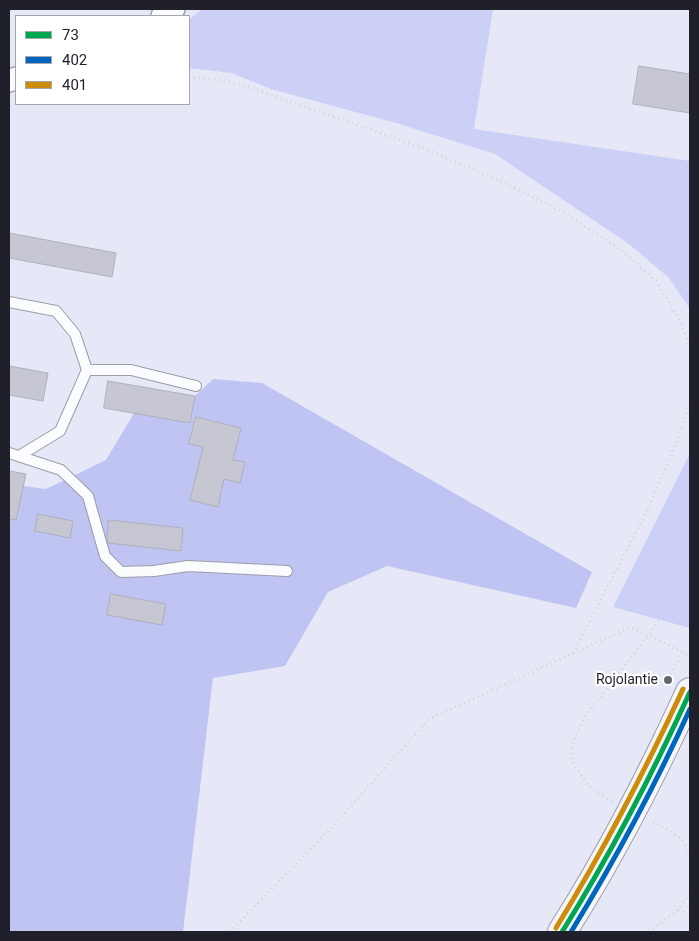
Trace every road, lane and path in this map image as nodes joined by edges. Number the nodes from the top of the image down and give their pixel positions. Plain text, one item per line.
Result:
1 (190, 78) edge
2 (9, 302) edge
3 (690, 346) edge
4 (87, 370) junction
5 (196, 386) dead end
6 (690, 401) edge
7 (14, 454) edge
8 (690, 568) edge
9 (287, 571) dead end
10 (648, 635) junction
11 (682, 652) junction
12 (572, 654) junction
13 (690, 656) edge
14 (679, 686) edge
15 (615, 802) dead end
16 (650, 821) dead end
17 (690, 854) edge
18 (690, 893) edge
19 (678, 910) junction
20 (690, 913) edge
21 (230, 932) edge
22 (562, 932) edge
23 (649, 932) edge

1 - 3 path
2 - 4 lane
4 - 5 lane
4 - 7 lane
6 - 12 path
7 - 9 lane
8 - 10 path
10 - 11 path
10 - 12 path
10 - 15 path
11 - 13 path
11 - 14 path
12 - 21 path
14 - 22 main road
16 - 17 path
18 - 19 path
19 - 20 path
19 - 23 path

